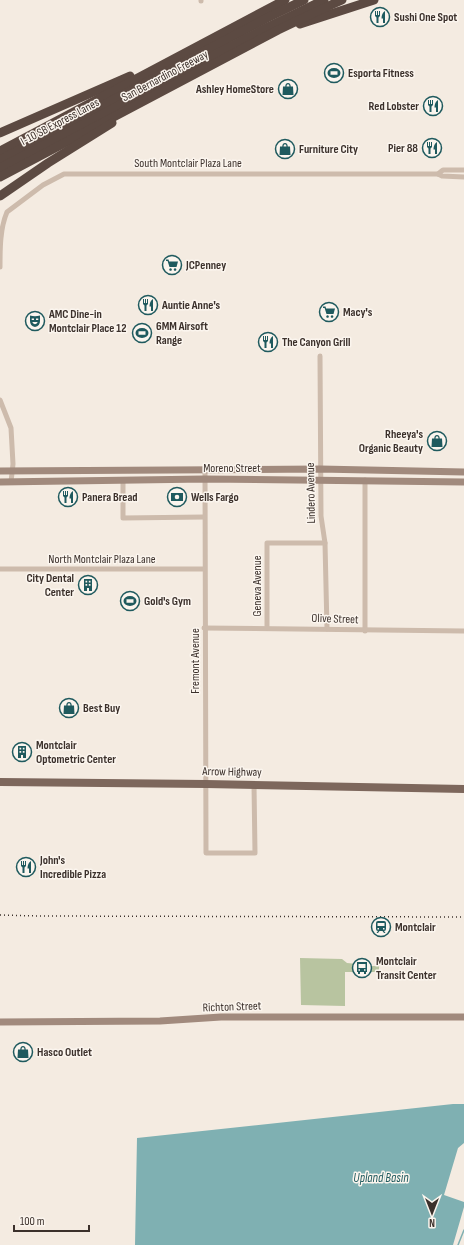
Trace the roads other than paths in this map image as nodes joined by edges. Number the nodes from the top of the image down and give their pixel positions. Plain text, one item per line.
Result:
1 (278, 0) edge
2 (285, 0) edge
3 (304, 0) edge
4 (324, 0) edge
5 (342, 0) edge
6 (374, 0) edge
7 (268, 8) junction
8 (278, 30) junction
9 (164, 64) junction
10 (153, 96) junction
11 (0, 133) edge
12 (0, 151) edge
13 (0, 160) edge
14 (0, 168) edge
15 (464, 170) edge
16 (438, 174) junction
17 (0, 177) edge
18 (464, 177) edge
19 (0, 196) edge
20 (0, 267) edge
21 (320, 356) dead end
22 (0, 400) edge
23 (205, 469) junction
24 (320, 469) junction
25 (0, 470) edge
26 (12, 470) junction
27 (464, 472) edge
28 (205, 479) junction
29 (320, 480) junction
30 (365, 480) junction
31 (123, 481) junction
32 (0, 482) edge
33 (11, 482) junction
34 (464, 482) edge
35 (204, 517) junction
36 (325, 543) junction
37 (0, 569) edge
38 (204, 569) junction
39 (204, 628) junction
40 (267, 628) junction
41 (327, 629) junction
42 (365, 630) junction
43 (464, 631) edge
44 (0, 782) edge
45 (206, 784) junction
46 (254, 785) junction
47 (464, 789) edge
48 (464, 1017) edge
49 (0, 1022) edge

1 - 7 highway
2 - 7 highway, San Bernardino Freeway
3 - 13 highway, I-10 SB Express Lanes
4 - 14 highway, I-10 SB Express Lanes
5 - 8 highway, San Bernardino Freeway
6 - 8 highway
7 - 9 highway, San Bernardino Freeway
8 - 10 highway, San Bernardino Freeway
9 - 11 highway
9 - 12 highway, San Bernardino Freeway
10 - 17 highway, San Bernardino Freeway
10 - 19 highway
15 - 16 street, South Montclair Plaza Lane
16 - 18 street, South Montclair Plaza Lane
16 - 20 street, South Montclair Plaza Lane
21 - 24 street, Lindero Avenue
22 - 26 street
23 - 24 street, Moreno Street
23 - 26 street, Moreno Street
23 - 28 street, Fremont Avenue
24 - 27 street, Moreno Street
24 - 29 street, Lindero Avenue
25 - 26 street, Moreno Street
26 - 33 street
28 - 29 street, Moreno Street
28 - 31 street, Moreno Street
28 - 35 street, Fremont Avenue
29 - 30 street, Moreno Street
29 - 36 street, Lindero Avenue
30 - 34 street, Moreno Street
30 - 42 street
31 - 33 street, Moreno Street
31 - 35 street
32 - 33 street, Moreno Street
35 - 38 street, Fremont Avenue
36 - 40 street, Geneva Avenue
36 - 41 street, Lindero Avenue
37 - 38 street, North Montclair Plaza Lane
38 - 39 street, Fremont Avenue
39 - 40 street, Olive Street
39 - 45 street, Fremont Avenue
40 - 41 street, Olive Street
41 - 42 street, Olive Street
42 - 43 street, Olive Street
44 - 45 main road, Arrow Highway
45 - 46 main road, Arrow Highway
45 - 46 street, Fremont Avenue
46 - 47 main road, Arrow Highway
48 - 49 street, Richton Street

